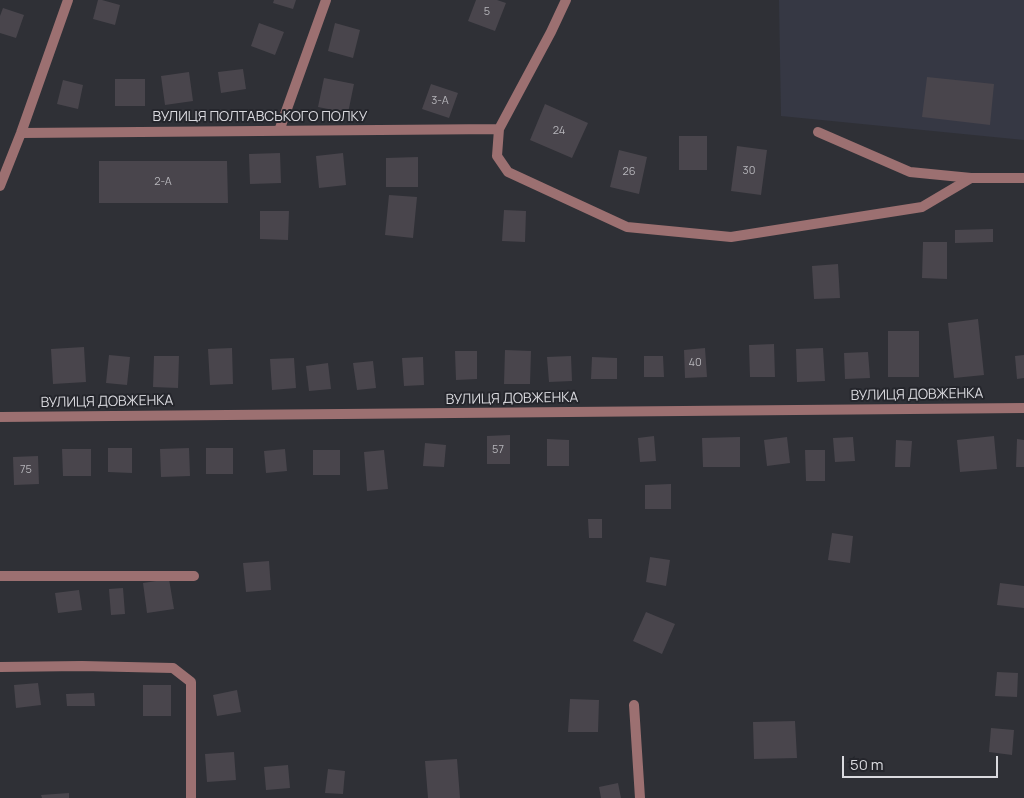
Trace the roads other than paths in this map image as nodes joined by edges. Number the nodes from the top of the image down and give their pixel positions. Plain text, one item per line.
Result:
1 (68, 0) edge
2 (326, 0) edge
3 (566, 0) edge
4 (499, 129) junction
5 (279, 131) junction
6 (818, 132) dead end
7 (21, 133) junction
8 (971, 178) junction
9 (1024, 178) edge
10 (0, 186) edge
11 (1024, 408) edge
12 (0, 417) edge
13 (0, 576) edge
14 (194, 576) dead end
15 (0, 667) edge
16 (634, 705) dead end
17 (192, 798) edge
18 (640, 798) edge

1 - 7 street
2 - 5 street
3 - 4 street
4 - 5 street, ВУЛИЦЯ ПОЛТАВСЬКОГО ПОЛКУ
4 - 8 street
5 - 7 street, ВУЛИЦЯ ПОЛТАВСЬКОГО ПОЛКУ
6 - 8 street
7 - 10 street
8 - 9 street
11 - 12 street, ВУЛИЦЯ ДОВЖЕНКА
13 - 14 street
15 - 17 street
16 - 18 street

